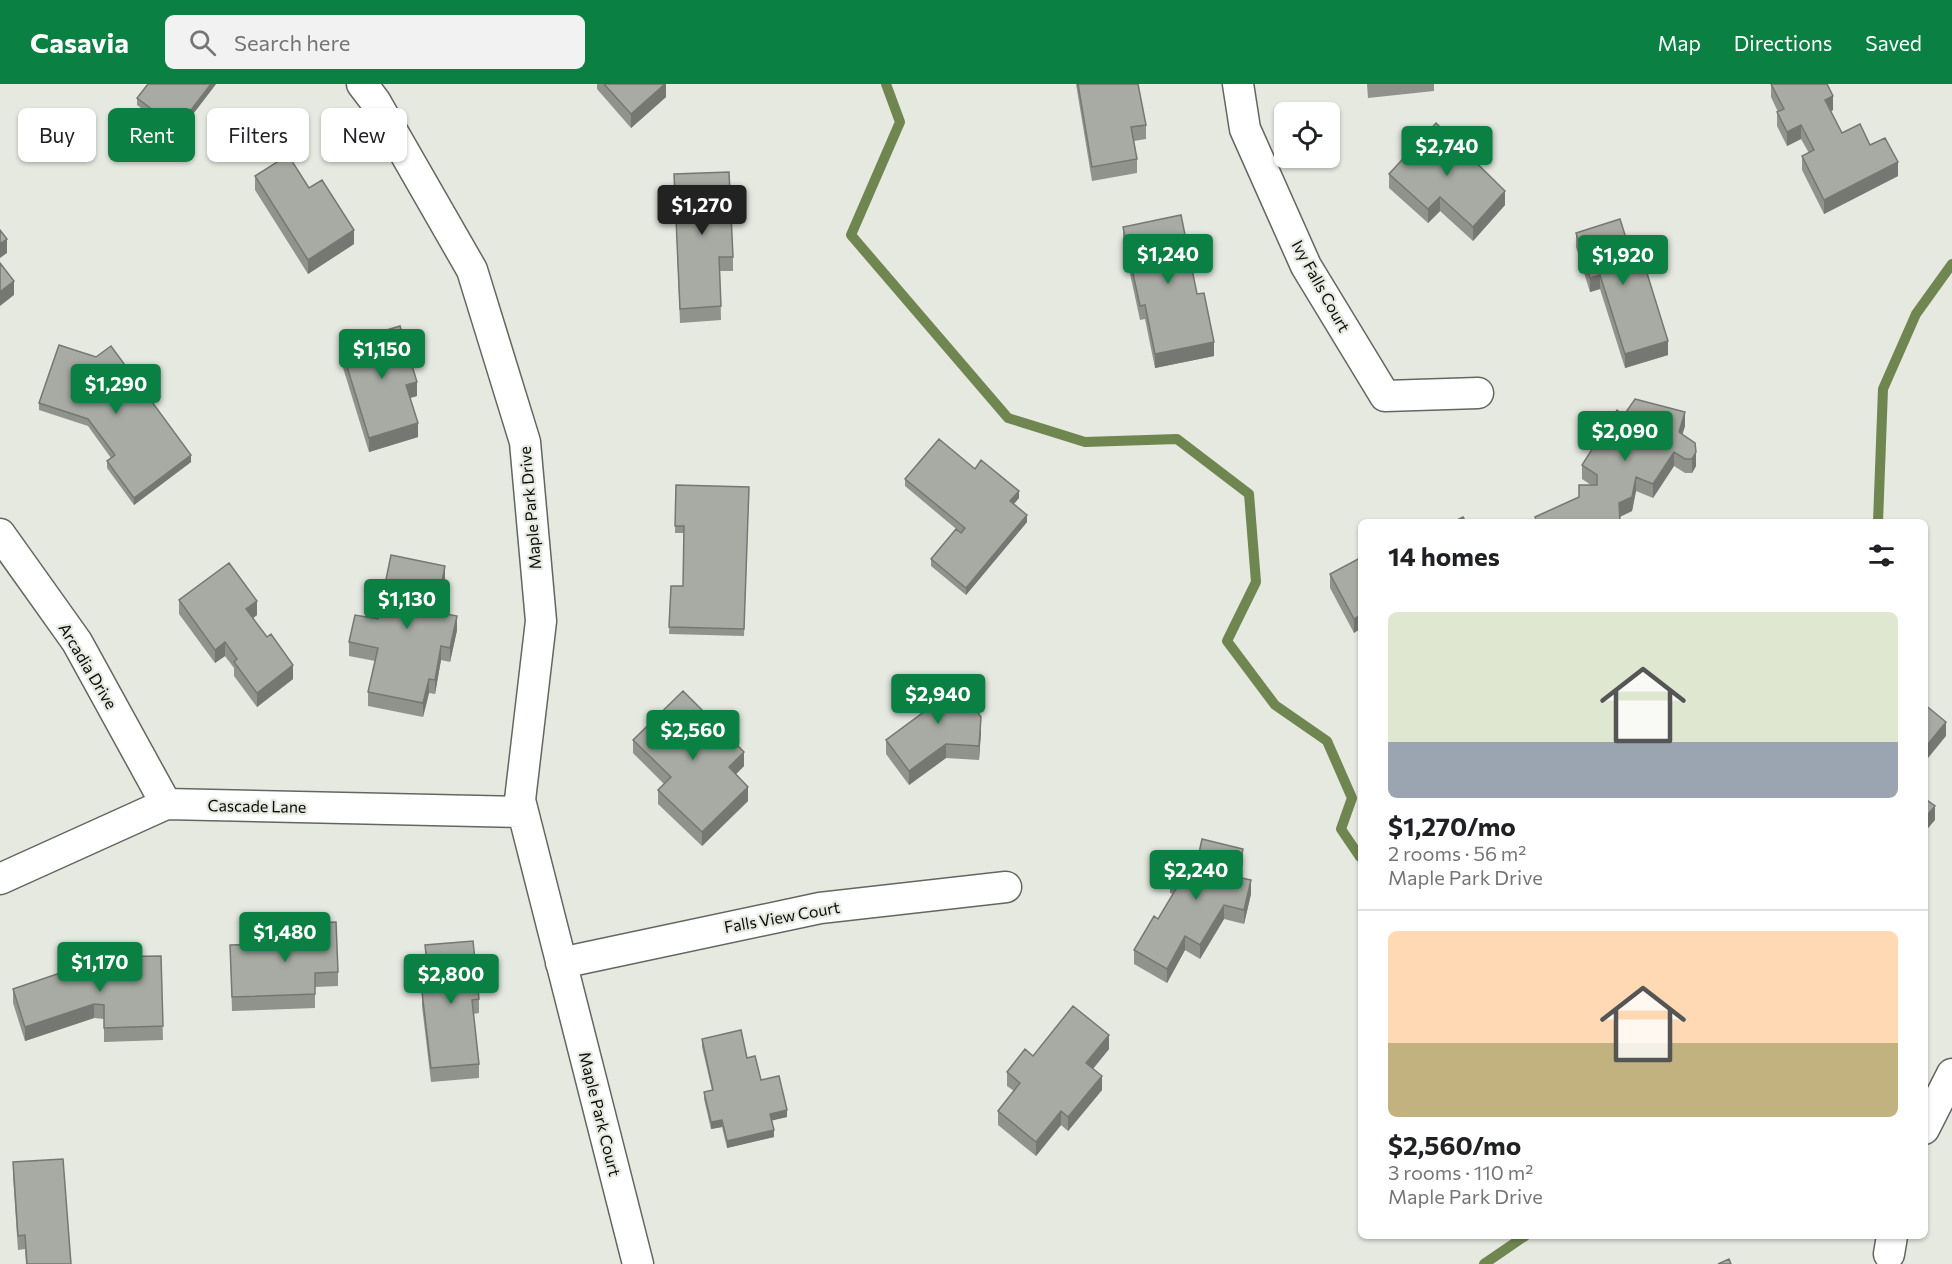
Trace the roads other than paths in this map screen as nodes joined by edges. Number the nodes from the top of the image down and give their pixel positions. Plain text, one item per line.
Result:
1 (362, 84) edge
2 (1238, 84) edge
3 (1478, 393) dead end
4 (0, 534) edge
5 (520, 800) junction
6 (166, 804) junction
7 (0, 879) edge
8 (1006, 887) dead end
9 (561, 963) junction
10 (1952, 1074) edge
11 (1928, 1121) edge
12 (638, 1264) edge

1 - 5 street, Maple Park Drive
2 - 3 street, Ivy Falls Court
4 - 6 street, Arcadia Drive
5 - 6 street, Cascade Lane
5 - 9 street, Maple Park Drive
6 - 7 street, Cascade Lane
8 - 9 street, Falls View Court
9 - 12 street, Maple Park Court
10 - 11 street

